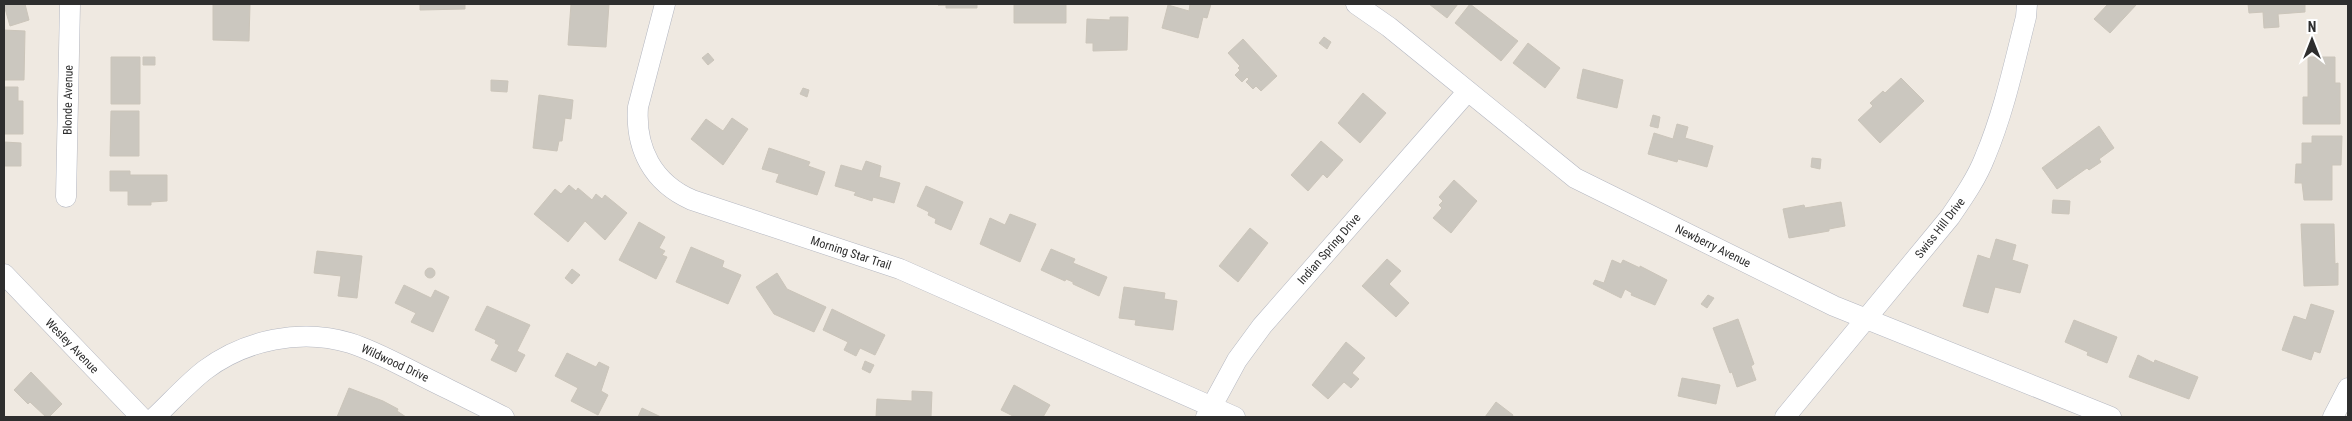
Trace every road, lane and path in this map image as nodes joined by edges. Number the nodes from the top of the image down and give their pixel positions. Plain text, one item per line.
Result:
1 (70, 4) edge
2 (665, 4) edge
3 (1356, 4) edge
4 (2027, 4) edge
5 (1468, 91) junction
6 (66, 197) dead end
7 (4, 274) edge
8 (1866, 319) junction
9 (2348, 388) edge
10 (1208, 411) edge
11 (141, 417) edge
12 (155, 417) edge
13 (504, 417) edge
14 (1235, 417) edge
15 (1786, 417) edge
16 (2111, 417) edge
17 (2333, 417) edge

1 - 6 street, Blonde Avenue
2 - 10 street, Morning Star Trail
3 - 5 street, Newberry Avenue
4 - 8 street, Swiss Hill Drive
5 - 8 street, Newberry Avenue
5 - 10 street, Indian Spring Drive
7 - 11 street, Wesley Avenue
8 - 15 street, Swiss Hill Drive
8 - 16 street, Newberry Avenue
9 - 17 street
10 - 14 street, Morning Star Trail
12 - 13 street, Wildwood Drive

